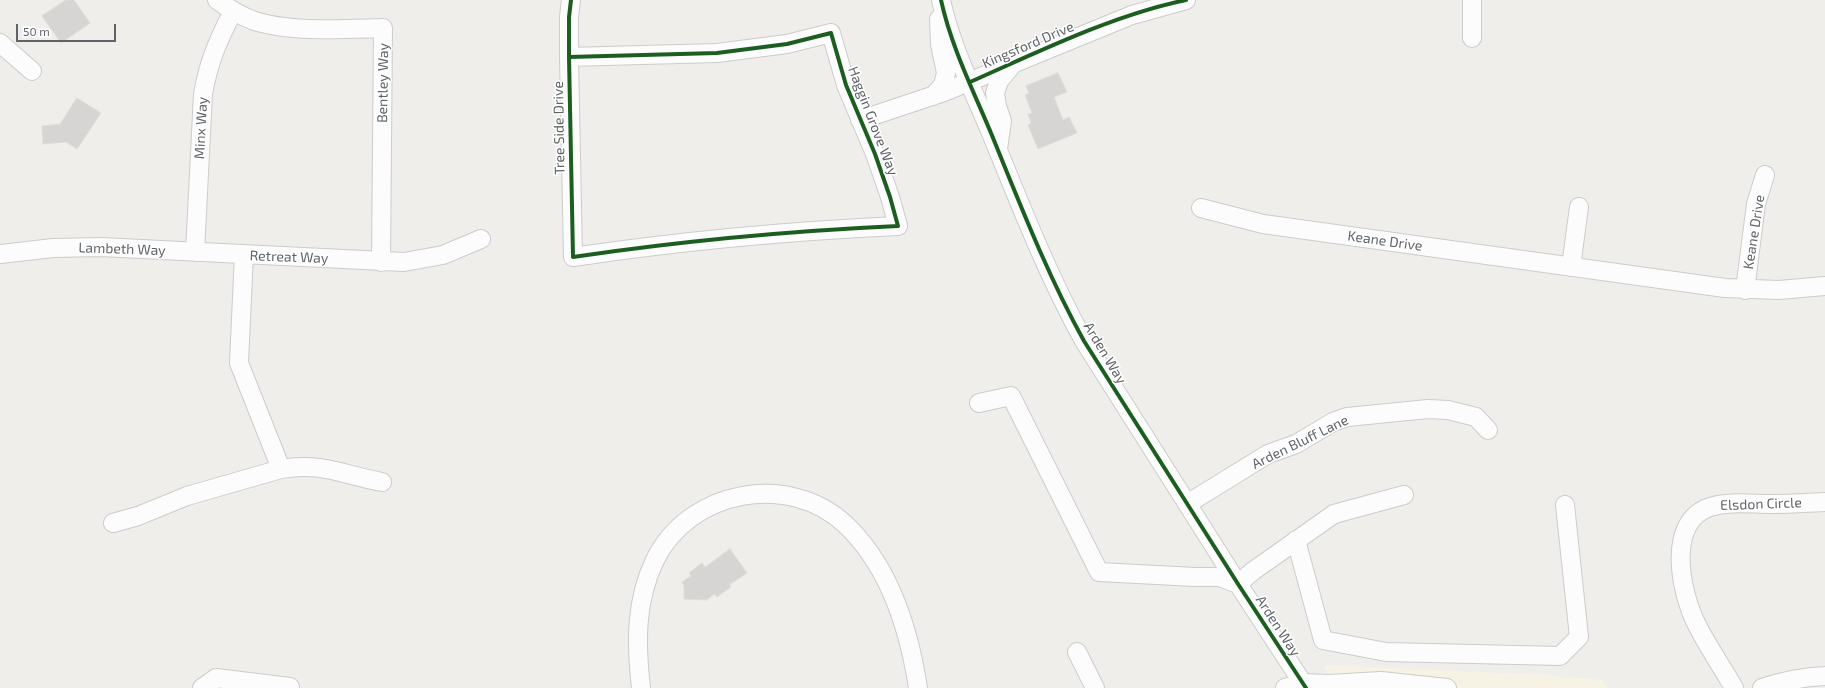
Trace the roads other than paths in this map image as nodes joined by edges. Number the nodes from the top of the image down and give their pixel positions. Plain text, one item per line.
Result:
1 (217, 0) edge
2 (571, 0) edge
3 (940, 0) edge
4 (1186, 0) edge
5 (1472, 0) edge
6 (233, 11) junction
7 (1472, 38) dead end
8 (0, 43) edge
9 (569, 57) junction
10 (1014, 62) junction
11 (32, 71) dead end
12 (970, 82) junction
13 (933, 96) junction
14 (860, 120) junction
15 (998, 150) junction
16 (1765, 174) dead end
17 (1579, 207) dead end
18 (1201, 208) dead end
19 (480, 240) dead end
20 (195, 252) junction
21 (0, 254) edge
22 (244, 254) junction
23 (573, 256) joint
24 (381, 262) junction
25 (1571, 267) junction
26 (1825, 286) edge
27 (1745, 290) junction
28 (979, 403) dead end
29 (1488, 430) dead end
30 (281, 469) junction
31 (382, 482) dead end
32 (1404, 496) dead end
33 (1825, 502) edge
34 (1187, 504) junction
35 (1565, 505) dead end
36 (113, 523) dead end
37 (1296, 540) junction
38 (1238, 584) junction
39 (1077, 652) dead end
40 (1825, 676) edge
41 (1381, 685) edge
42 (1304, 686) edge
43 (290, 687) dead end
44 (202, 688) edge
45 (641, 688) edge
46 (918, 688) edge
47 (1095, 688) edge
48 (1285, 688) edge
49 (1447, 688) edge
50 (1734, 688) edge
51 (1762, 688) edge

1 - 6 street, Bentley Way
2 - 9 street, Tree Side Drive
3 - 12 street, Arden Way
3 - 13 street
4 - 10 street, Kingsford Drive
5 - 7 street
6 - 20 street, Minx Way
6 - 24 street, Bentley Way
8 - 11 street
9 - 14 street, Haggin Grove Way
9 - 23 street, Tree Side Drive
10 - 12 street, Kingsford Drive
10 - 15 street
12 - 13 street, Kingsford Drive
12 - 15 street, Arden Way
13 - 14 street, Kingsford Drive
14 - 23 street, Haggin Grove Way
15 - 34 street, Arden Way
16 - 27 street, Keane Drive
17 - 25 street
18 - 25 street, Keane Drive
19 - 24 street, Retreat Way
20 - 21 street, Lambeth Way
20 - 22 street, Lambeth Way
22 - 24 street, Retreat Way
22 - 30 street, Retreat Way
25 - 27 street, Keane Drive
26 - 27 street, Keane Drive
28 - 38 street
29 - 34 street, Arden Bluff Lane
30 - 31 street
30 - 36 street
32 - 37 street
33 - 50 street, Elsdon Circle
34 - 38 street, Arden Way
35 - 37 street
37 - 38 street
38 - 42 street, Arden Way
39 - 47 street
40 - 51 street
41 - 42 street
41 - 49 street
42 - 48 street
43 - 44 street
45 - 46 street

